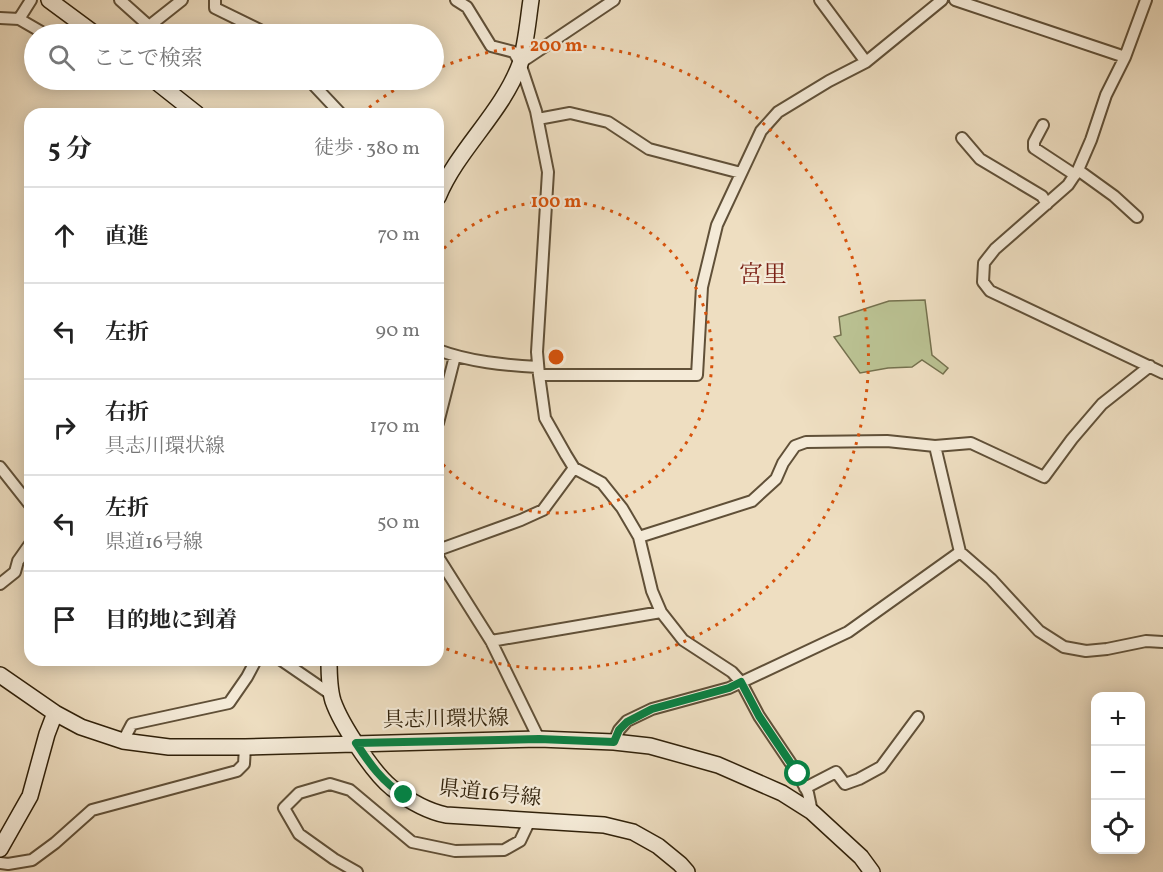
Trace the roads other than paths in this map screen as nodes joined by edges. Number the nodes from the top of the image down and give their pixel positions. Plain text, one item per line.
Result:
1 (31, 0) edge
2 (49, 0) edge
3 (120, 0) edge
4 (182, 0) edge
5 (215, 0) edge
6 (456, 0) edge
7 (531, 0) edge
8 (614, 0) edge
9 (820, 0) edge
10 (942, 0) edge
11 (955, 0) edge
12 (1146, 0) edge
13 (0, 18) edge
14 (19, 19) junction
15 (28, 24) edge
16 (81, 24) edge
17 (147, 24) edge
18 (152, 24) edge
19 (248, 24) edge
20 (1125, 57) junction
21 (867, 62) junction
22 (520, 63) junction
23 (167, 90) edge
24 (318, 90) edge
25 (189, 108) edge
26 (335, 108) edge
27 (538, 119) junction
28 (1043, 125) dead end
29 (962, 138) dead end
30 (1076, 172) junction
31 (741, 173) junction
32 (444, 185) edge
33 (1047, 204) junction
34 (1137, 217) dead end
35 (444, 352) edge
36 (455, 356) junction
37 (1150, 366) junction
38 (538, 371) junction
39 (1163, 373) edge
40 (444, 399) edge
41 (935, 446) junction
42 (573, 468) junction
43 (1, 469) edge
44 (24, 498) edge
45 (639, 537) junction
46 (444, 548) edge
47 (24, 552) edge
48 (960, 552) junction
49 (444, 567) edge
50 (0, 584) edge
51 (661, 612) junction
52 (491, 641) junction
53 (1163, 642) edge
54 (253, 666) edge
55 (289, 666) edge
56 (329, 666) edge
57 (0, 675) edge
58 (741, 682) junction
59 (332, 695) junction
60 (55, 713) junction
61 (918, 717) dead end
62 (539, 739) junction
63 (123, 741) junction
64 (614, 742) junction
65 (356, 743) junction
66 (245, 747) junction
67 (805, 788) junction
68 (812, 812) junction
69 (530, 820) junction
70 (0, 849) edge
71 (0, 863) edge
72 (357, 872) edge
73 (687, 872) edge
74 (872, 872) edge

1 - 14 street
2 - 16 main road
3 - 17 street
4 - 18 street
5 - 19 street
6 - 22 street
7 - 22 main road
8 - 22 street
9 - 21 street
10 - 21 street
11 - 20 street
12 - 20 street
13 - 14 street
14 - 15 street
20 - 30 street
21 - 31 street
22 - 27 street
22 - 32 main road
23 - 25 main road
24 - 26 street
27 - 31 street
27 - 38 street
28 - 30 street
29 - 33 street
30 - 33 street
30 - 34 street
31 - 38 street
33 - 37 street
35 - 36 street
36 - 38 street
36 - 40 street
37 - 39 street
37 - 41 street
38 - 42 street
41 - 45 street
41 - 48 street
42 - 45 street
42 - 46 street
43 - 44 street
45 - 51 street
47 - 50 street
48 - 53 street
48 - 58 street
49 - 52 street
51 - 52 street
51 - 58 street
52 - 62 street
54 - 63 street
55 - 59 street
56 - 59 main road, 県道16号線
57 - 60 main road, 具志川環状線
58 - 64 street
58 - 67 street
59 - 65 main road, 県道16号線
60 - 63 main road, 具志川環状線
60 - 70 main road
61 - 67 street
62 - 64 main road, 具志川環状線
62 - 65 main road, 具志川環状線
63 - 66 main road, 具志川環状線
64 - 68 main road, 具志川環状線
65 - 66 main road, 具志川環状線
65 - 69 main road, 県道16号線
66 - 71 street
67 - 68 street
68 - 74 main road, 具志川環状線
69 - 72 street
69 - 73 main road, 県道16号線

